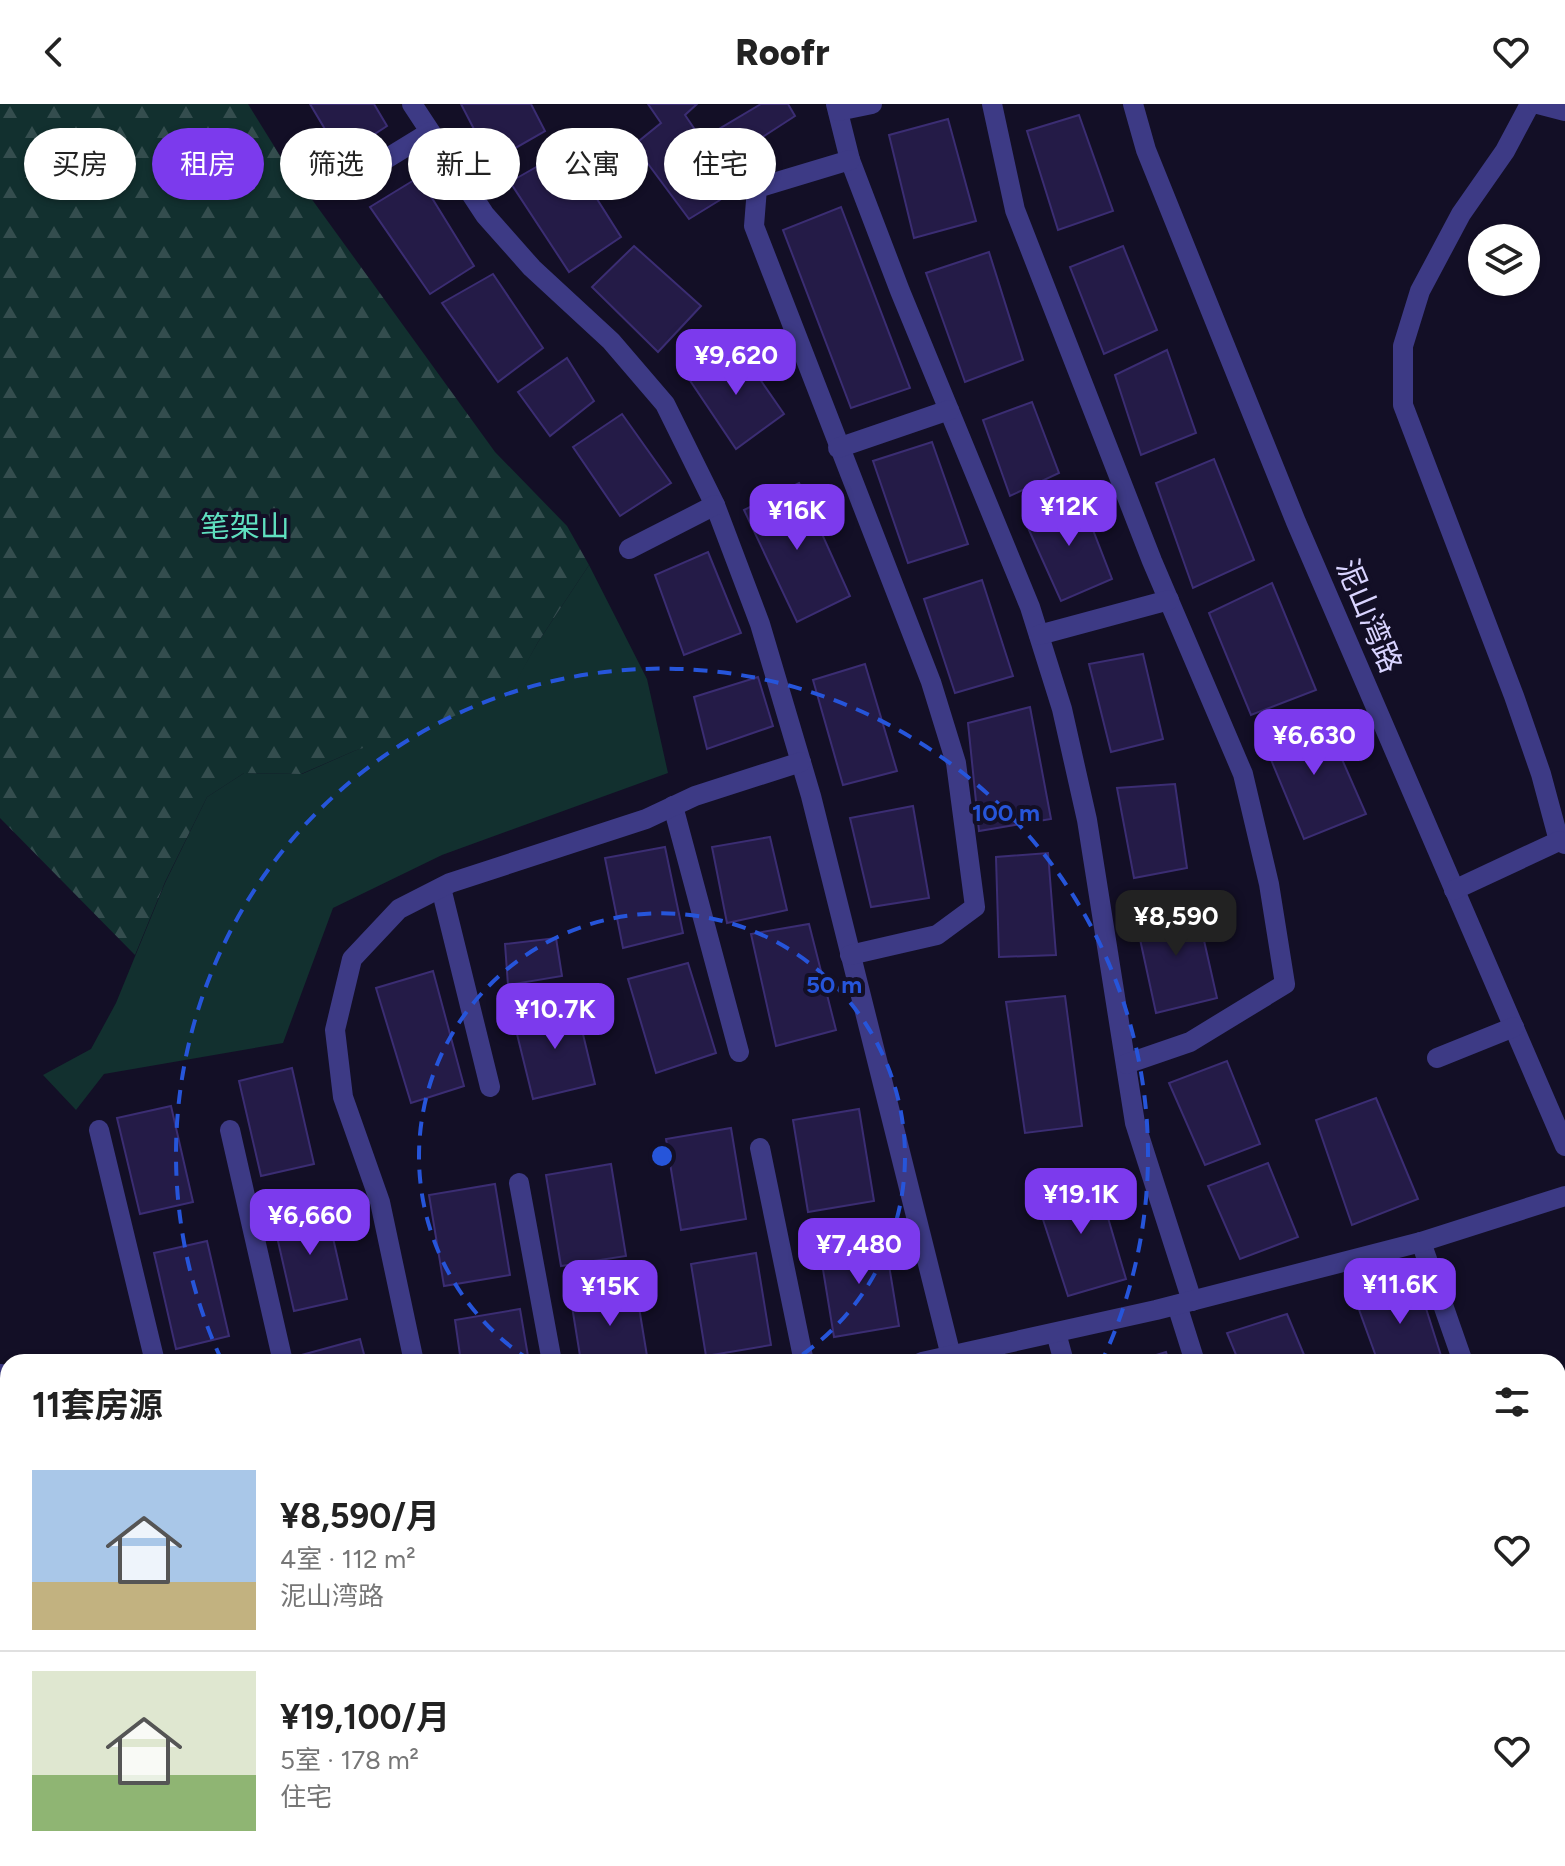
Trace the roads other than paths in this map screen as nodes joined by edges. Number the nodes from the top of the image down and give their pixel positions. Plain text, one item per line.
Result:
1 (412, 104) edge
2 (872, 104) edge
3 (992, 104) edge
4 (1133, 104) edge
5 (1530, 104) edge
6 (1538, 104) edge
7 (837, 108) edge
8 (1565, 111) edge
9 (427, 128) edge
10 (850, 160) junction
11 (475, 200) edge
12 (949, 410) junction
13 (838, 448) junction
14 (715, 505) junction
15 (629, 549) dead end
16 (1169, 600) junction
17 (1039, 635) junction
18 (801, 762) junction
19 (673, 806) junction
20 (1562, 843) edge
21 (441, 888) junction
22 (1454, 890) junction
23 (850, 955) junction
24 (1514, 1027) junction
25 (739, 1052) dead end
26 (1437, 1058) dead end
27 (1126, 1064) junction
28 (490, 1087) dead end
29 (99, 1130) dead end
30 (230, 1130) dead end
31 (1565, 1146) edge
32 (760, 1148) dead end
33 (519, 1183) dead end
34 (1565, 1196) edge
35 (1421, 1242) junction
36 (1184, 1303) junction
37 (1056, 1333) junction
38 (153, 1354) edge
39 (281, 1354) edge
40 (412, 1354) edge
41 (551, 1354) edge
42 (802, 1354) edge
43 (935, 1354) edge
44 (963, 1354) edge
45 (1062, 1354) edge
46 (1194, 1354) edge
47 (1460, 1354) edge

1 - 9 street
2 - 7 street
3 - 16 street
4 - 22 street, 泥山湾路
5 - 20 street
6 - 8 street
7 - 10 street
10 - 12 street
10 - 13 street
11 - 14 street
12 - 13 street
12 - 17 street
13 - 23 street
14 - 15 street
14 - 18 street
16 - 17 street
16 - 27 street
17 - 27 street
18 - 19 street
18 - 23 street
19 - 21 street
19 - 25 street
20 - 22 street
21 - 28 street
21 - 40 street
22 - 24 street, 泥山湾路
23 - 43 street
24 - 26 street
24 - 31 street, 泥山湾路
27 - 36 street
29 - 38 street
30 - 39 street
32 - 42 street
33 - 41 street
34 - 35 street
35 - 36 street
35 - 47 street
36 - 37 street
36 - 46 street
37 - 44 street
37 - 45 street

